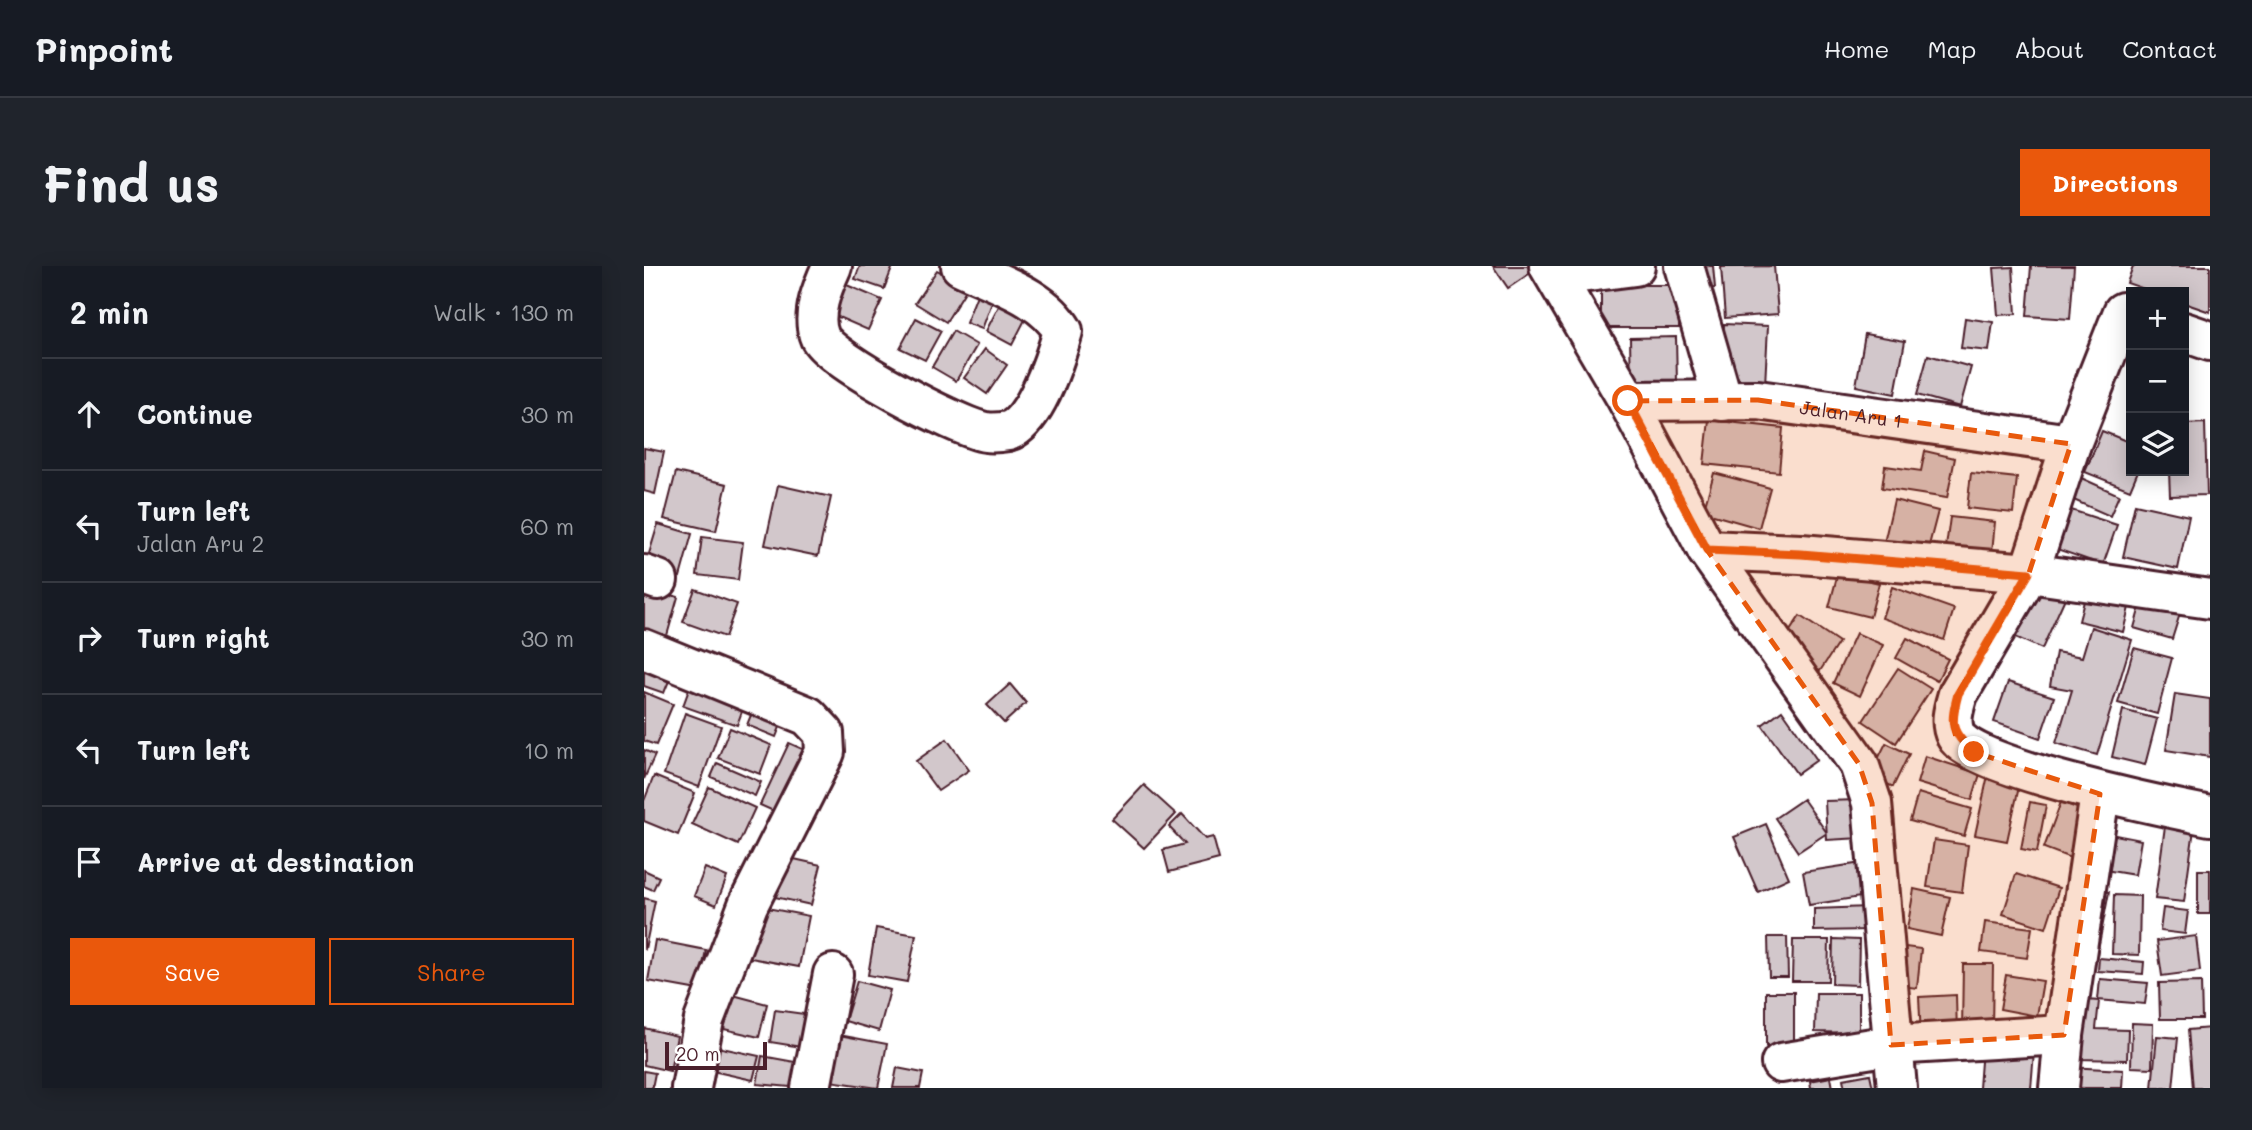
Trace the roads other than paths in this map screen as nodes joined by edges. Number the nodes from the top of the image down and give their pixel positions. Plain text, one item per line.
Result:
1 (832, 266) edge
2 (961, 266) edge
3 (1635, 266) edge
4 (1684, 266) edge
5 (1553, 271) edge
6 (2126, 313) edge
7 (2189, 334) edge
8 (2210, 341) edge
9 (1628, 401) junction
10 (1723, 401) junction
11 (2071, 444) junction
12 (1707, 550) junction
13 (2029, 573) junction
14 (2210, 599) edge
15 (644, 649) edge
16 (2100, 794) junction
17 (2210, 816) edge
18 (833, 974) dead end
19 (2064, 1035) junction
20 (1891, 1045) junction
21 (1781, 1063) dead end
22 (691, 1088) edge
23 (811, 1088) edge
24 (1897, 1088) edge
25 (2059, 1088) edge

1 - 2 street
3 - 5 street
4 - 10 street
5 - 9 street
6 - 11 street
7 - 8 street
9 - 10 street, Jalan Aru 1
9 - 12 street
10 - 11 street, Jalan Aru 1
11 - 13 street
12 - 13 street
12 - 20 street
13 - 14 street
13 - 16 street
15 - 22 street
16 - 17 street
16 - 19 street
18 - 23 street
19 - 20 street
19 - 25 street
20 - 21 street
20 - 24 street

